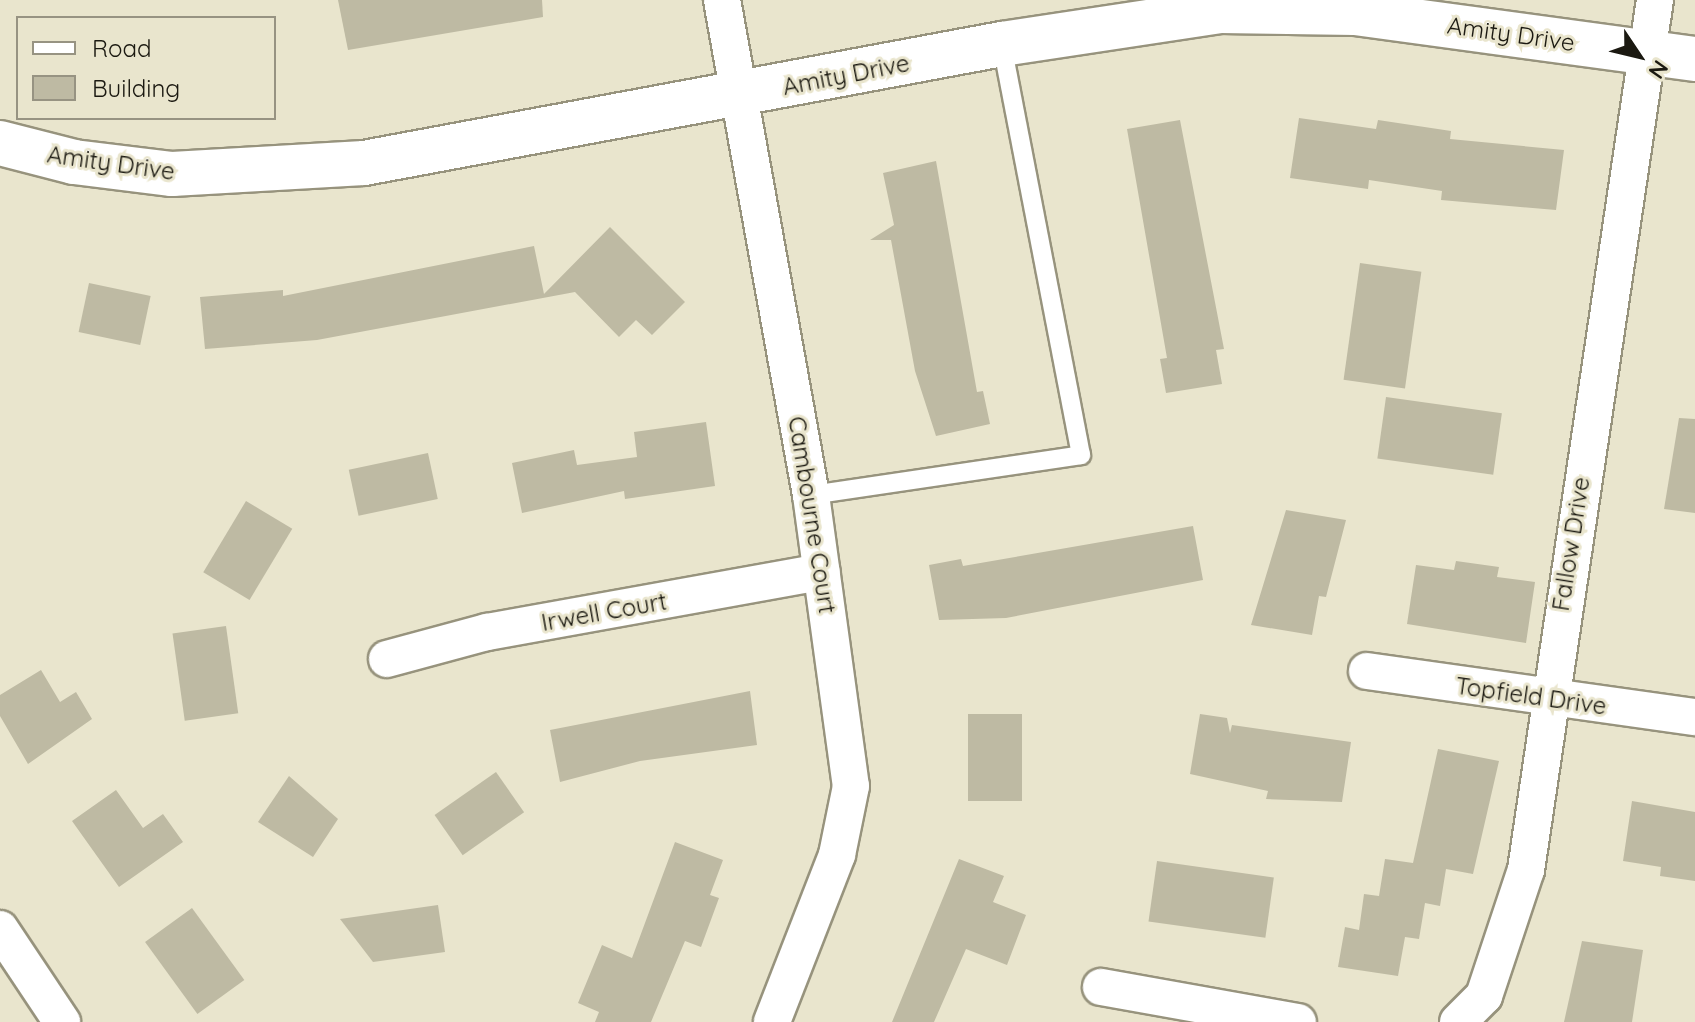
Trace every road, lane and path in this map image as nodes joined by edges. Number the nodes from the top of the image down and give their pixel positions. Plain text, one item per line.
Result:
1 (722, 0) edge
2 (1655, 0) edge
3 (1002, 44) junction
4 (1645, 51) junction
5 (1695, 59) edge
6 (739, 96) junction
7 (0, 143) edge
8 (811, 495) junction
9 (822, 572) junction
10 (387, 659) dead end
11 (1367, 671) dead end
12 (1548, 700) junction
13 (1695, 717) edge
14 (0, 929) edge
15 (1101, 987) dead end
16 (62, 1022) edge
17 (772, 1022) edge
18 (1298, 1022) edge
19 (1458, 1022) edge

1 - 6 street, Cambourne Court
2 - 4 street, Fallow Drive
3 - 4 street, Amity Drive
3 - 6 street, Amity Drive
3 - 8 lane
4 - 5 street, Amity Drive
4 - 12 street, Fallow Drive
6 - 7 street, Amity Drive
6 - 8 street, Cambourne Court
8 - 9 street, Cambourne Court
9 - 10 street, Irwell Court
9 - 17 street, Cambourne Court
11 - 12 street, Topfield Drive
12 - 13 street, Topfield Drive
12 - 19 street, Fallow Drive
14 - 16 street
15 - 18 street

